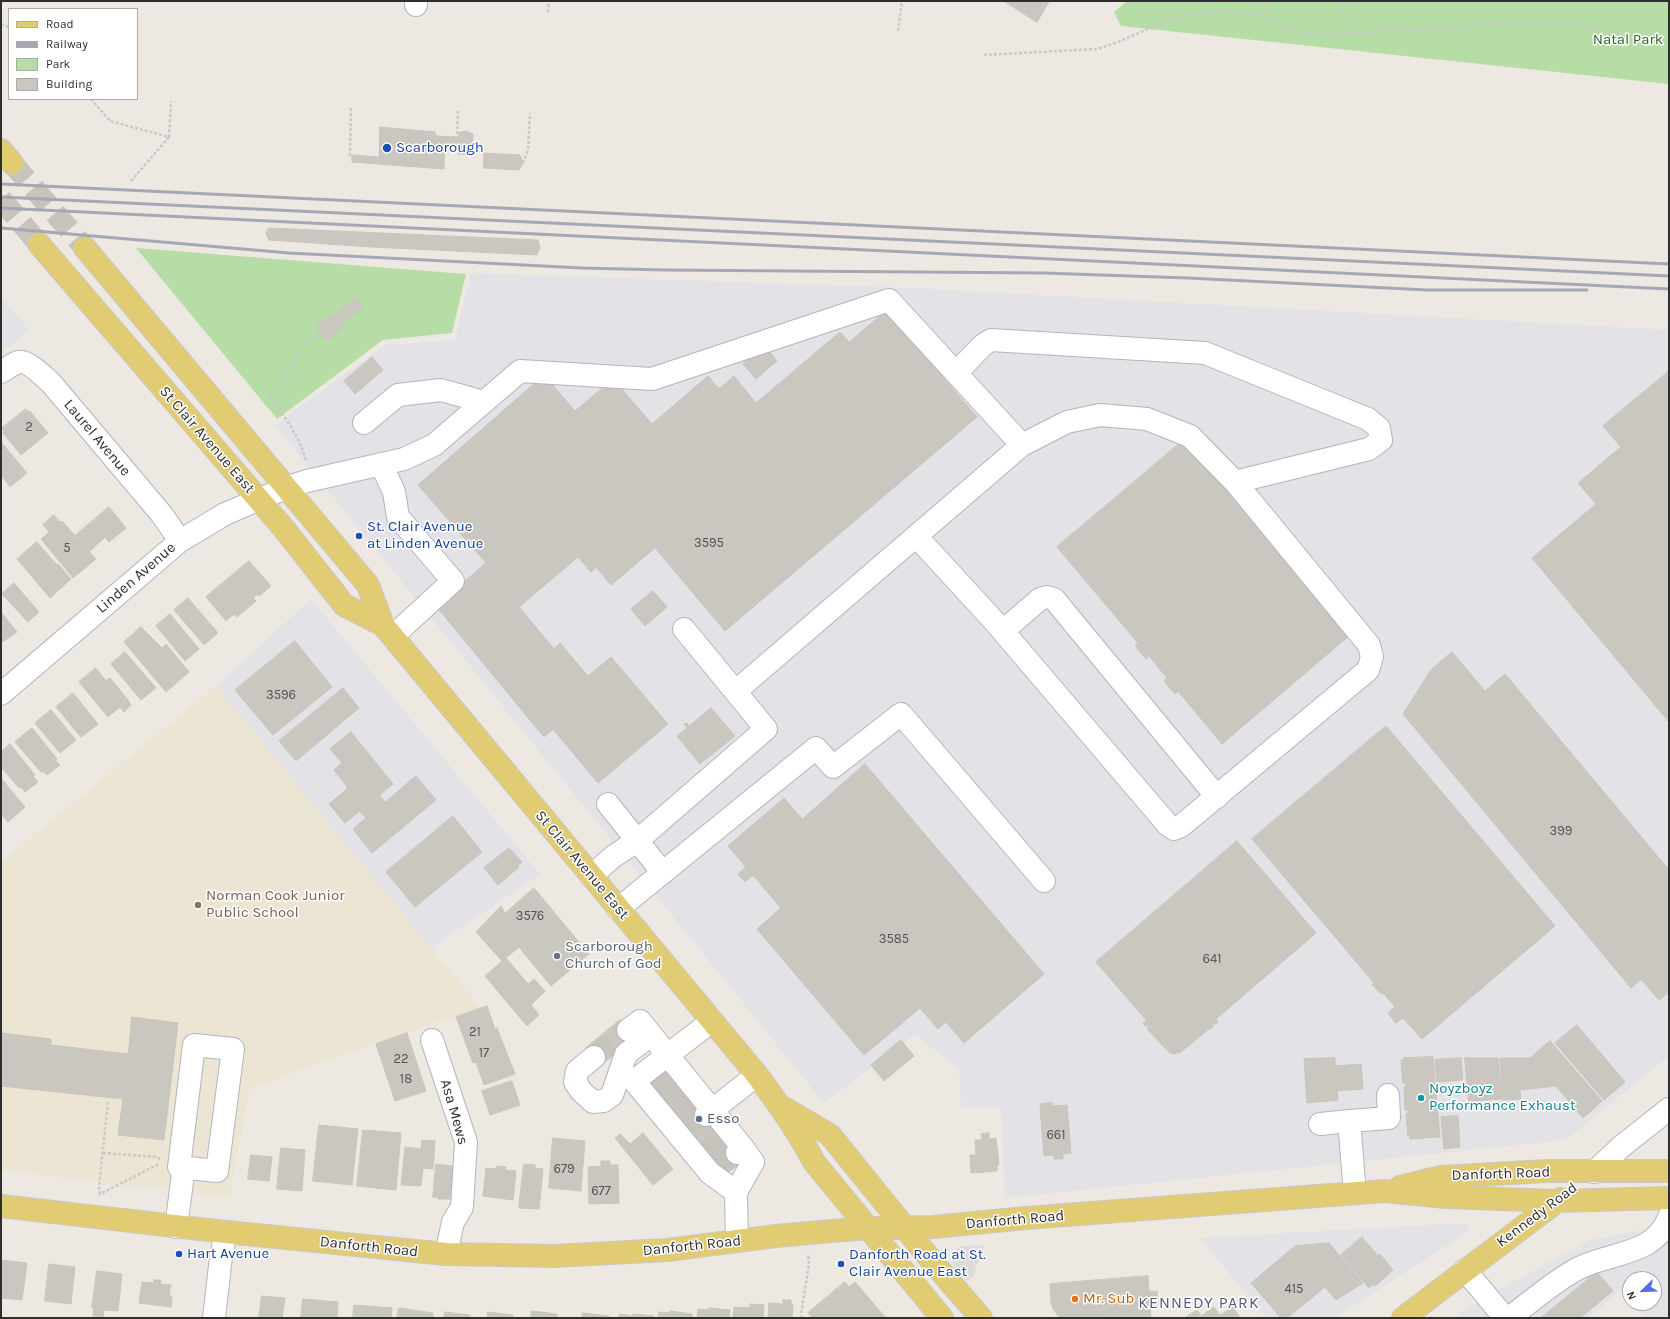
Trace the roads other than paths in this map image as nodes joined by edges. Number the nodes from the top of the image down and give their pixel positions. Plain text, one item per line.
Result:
1 (39, 244) tunnel mouth
2 (86, 248) tunnel mouth
3 (1, 372) edge
4 (956, 373) junction
5 (484, 402) junction
6 (364, 423) dead end
7 (1022, 445) junction
8 (381, 464) junction
9 (1235, 482) junction
10 (288, 487) junction
11 (258, 499) junction
12 (916, 536) junction
13 (180, 541) junction
14 (684, 628) dead end
15 (388, 630) junction
16 (1003, 631) junction
17 (736, 691) junction
18 (1, 694) edge
19 (1217, 797) junction
20 (608, 804) dead end
21 (637, 841) junction
22 (663, 873) junction
23 (591, 876) junction
24 (1044, 880) dead end
25 (618, 909) junction
26 (712, 1021) junction
27 (628, 1030) tunnel mouth
28 (651, 1035) junction
29 (432, 1040) dead end
30 (594, 1057) tunnel mouth
31 (757, 1075) junction
32 (688, 1087) junction
33 (1388, 1095) dead end
34 (781, 1106) junction
35 (1669, 1109) edge
36 (1348, 1120) junction
37 (1320, 1124) dead end
38 (184, 1167) junction
39 (1669, 1171) edge
40 (1594, 1172) junction
41 (1384, 1191) junction
42 (736, 1192) junction
43 (1354, 1193) junction
44 (1669, 1198) edge
45 (1556, 1201) junction
46 (1, 1206) edge
47 (1669, 1217) edge
48 (176, 1227) junction
49 (904, 1227) junction
50 (867, 1228) junction
51 (226, 1232) junction
52 (737, 1241) junction
53 (446, 1254) junction
54 (1465, 1270) junction
55 (214, 1318) edge
56 (942, 1318) edge
57 (981, 1318) edge
58 (1403, 1318) edge
59 (1505, 1318) edge
60 (1509, 1318) edge

1 - 11 main road, St Clair Avenue East
2 - 10 main road, St Clair Avenue East
3 - 13 street, Laurel Avenue
4 - 5 street, Linden Avenue
4 - 7 street
4 - 9 street
5 - 6 street
5 - 8 street, Linden Avenue
7 - 9 street
7 - 12 street
8 - 10 street, Linden Avenue
8 - 15 street
9 - 19 street
10 - 11 street, Linden Avenue
10 - 15 main road, St Clair Avenue East
11 - 13 street, Linden Avenue
11 - 15 main road, St Clair Avenue East
12 - 16 street
12 - 17 street
13 - 18 street, Linden Avenue
14 - 17 street
15 - 23 main road, St Clair Avenue East
16 - 19 street
16 - 19 street
17 - 21 street
20 - 21 street
21 - 22 street
21 - 23 street
22 - 24 street
22 - 25 street
23 - 25 main road, St Clair Avenue East
25 - 26 main road, St Clair Avenue East
26 - 31 main road, St Clair Avenue East
26 - 32 street
27 - 28 street
28 - 30 street
28 - 32 street
29 - 53 street, Asa Mews
31 - 32 street
31 - 34 main road, St Clair Avenue East
32 - 42 street
32 - 42 street
33 - 36 street
34 - 49 main road, St Clair Avenue East
34 - 50 main road, St Clair Avenue East
35 - 40 street, Kennedy Road
36 - 37 street
36 - 43 street
38 - 38 street
38 - 48 street
39 - 40 main road, Danforth Road
40 - 41 main road, Danforth Road
40 - 45 main road, Kennedy Road
41 - 43 main road, Danforth Road
41 - 45 main road, Danforth Road
42 - 52 street
43 - 49 main road, Danforth Road
44 - 45 main road, Danforth Road
45 - 54 main road, Kennedy Road
46 - 48 main road, Danforth Road
47 - 60 street
48 - 51 main road, Danforth Road
49 - 50 main road, Danforth Road
49 - 57 main road, St Clair Avenue East
50 - 52 main road, Danforth Road
50 - 56 main road, St Clair Avenue East
51 - 53 main road, Danforth Road
51 - 55 street
52 - 53 main road, Danforth Road
54 - 58 main road, Kennedy Road
54 - 59 street

